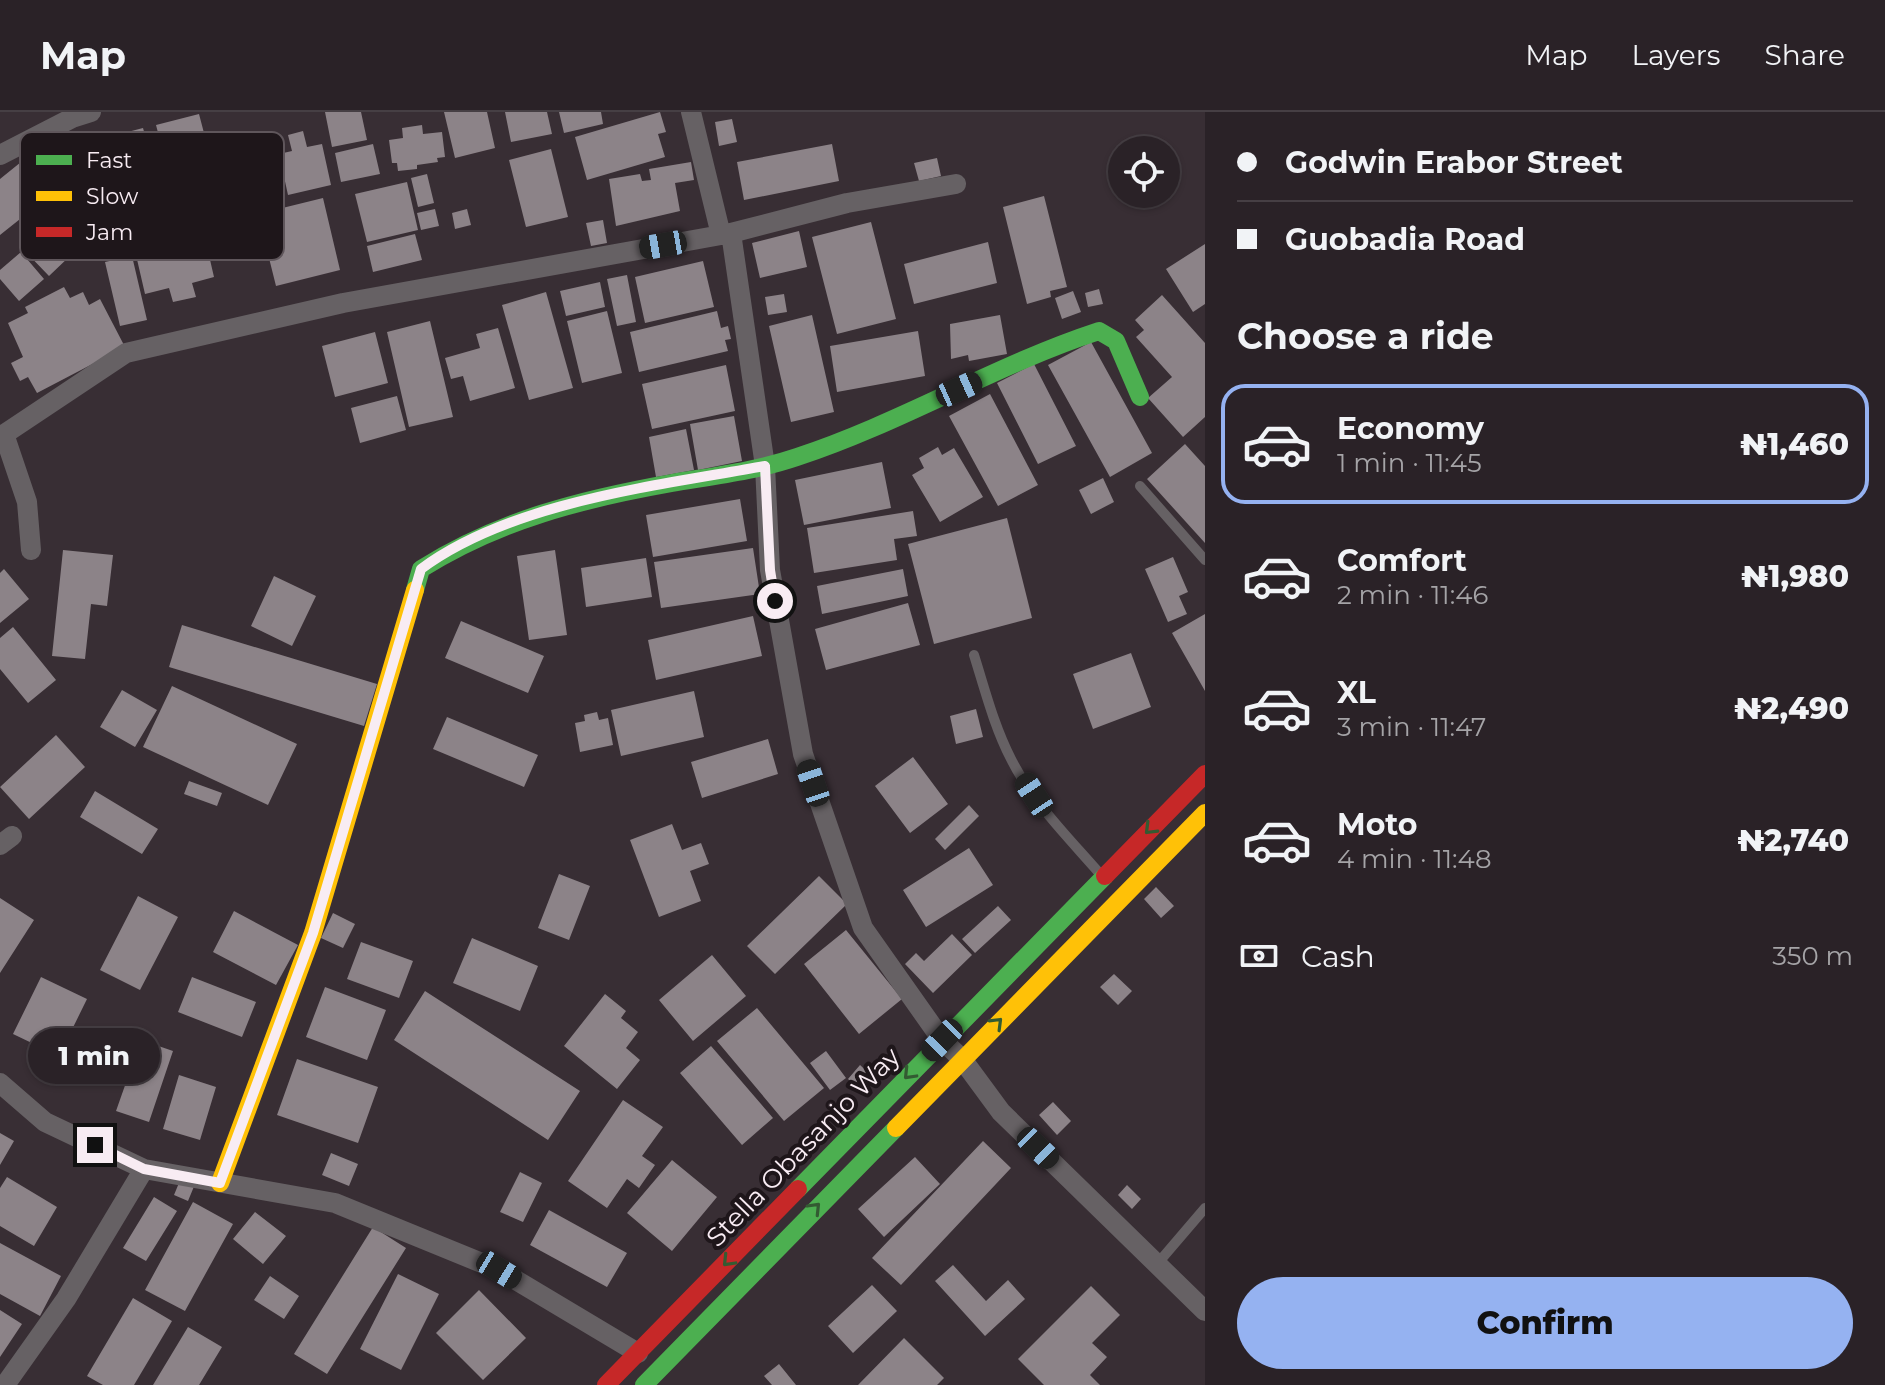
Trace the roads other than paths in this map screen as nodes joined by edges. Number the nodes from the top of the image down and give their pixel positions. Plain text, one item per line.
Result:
1 (91, 112) edge
2 (691, 112) edge
3 (45, 132) edge
4 (20, 145) edge
5 (0, 155) edge
6 (956, 184) dead end
7 (726, 234) junction
8 (1140, 397) dead end
9 (2, 436) edge
10 (765, 466) junction
11 (1140, 486) dead end
12 (31, 550) dead end
13 (1205, 560) edge
14 (974, 655) dead end
15 (1205, 774) edge
16 (1205, 813) edge
17 (1103, 877) junction
18 (942, 1040) junction
19 (962, 1059) junction
20 (0, 1083) edge
21 (144, 1169) junction
22 (220, 1183) junction
23 (1205, 1208) edge
24 (1158, 1263) junction
25 (683, 1307) junction
26 (1205, 1311) edge
27 (703, 1324) junction
28 (638, 1353) junction
29 (5, 1385) edge
30 (606, 1385) edge
31 (644, 1385) edge

1 - 3 street
2 - 7 street
4 - 5 street
6 - 7 street
7 - 9 street
7 - 10 street
8 - 10 street
9 - 12 street
10 - 18 street
10 - 22 street
11 - 13 lane
14 - 17 lane
15 -> 17 street, Stella Obasanjo Way
19 -> 16 street
17 - 18 street, Stella Obasanjo Way
18 - 19 street
18 -> 25 street, Stella Obasanjo Way
19 - 24 street
27 -> 19 street
20 - 21 street
21 - 22 street
21 - 29 street
22 - 28 street
23 - 24 lane
24 - 26 street
25 - 27 street
25 - 28 street, Stella Obasanjo Way
27 - 31 street
28 - 30 street, Stella Obasanjo Way

